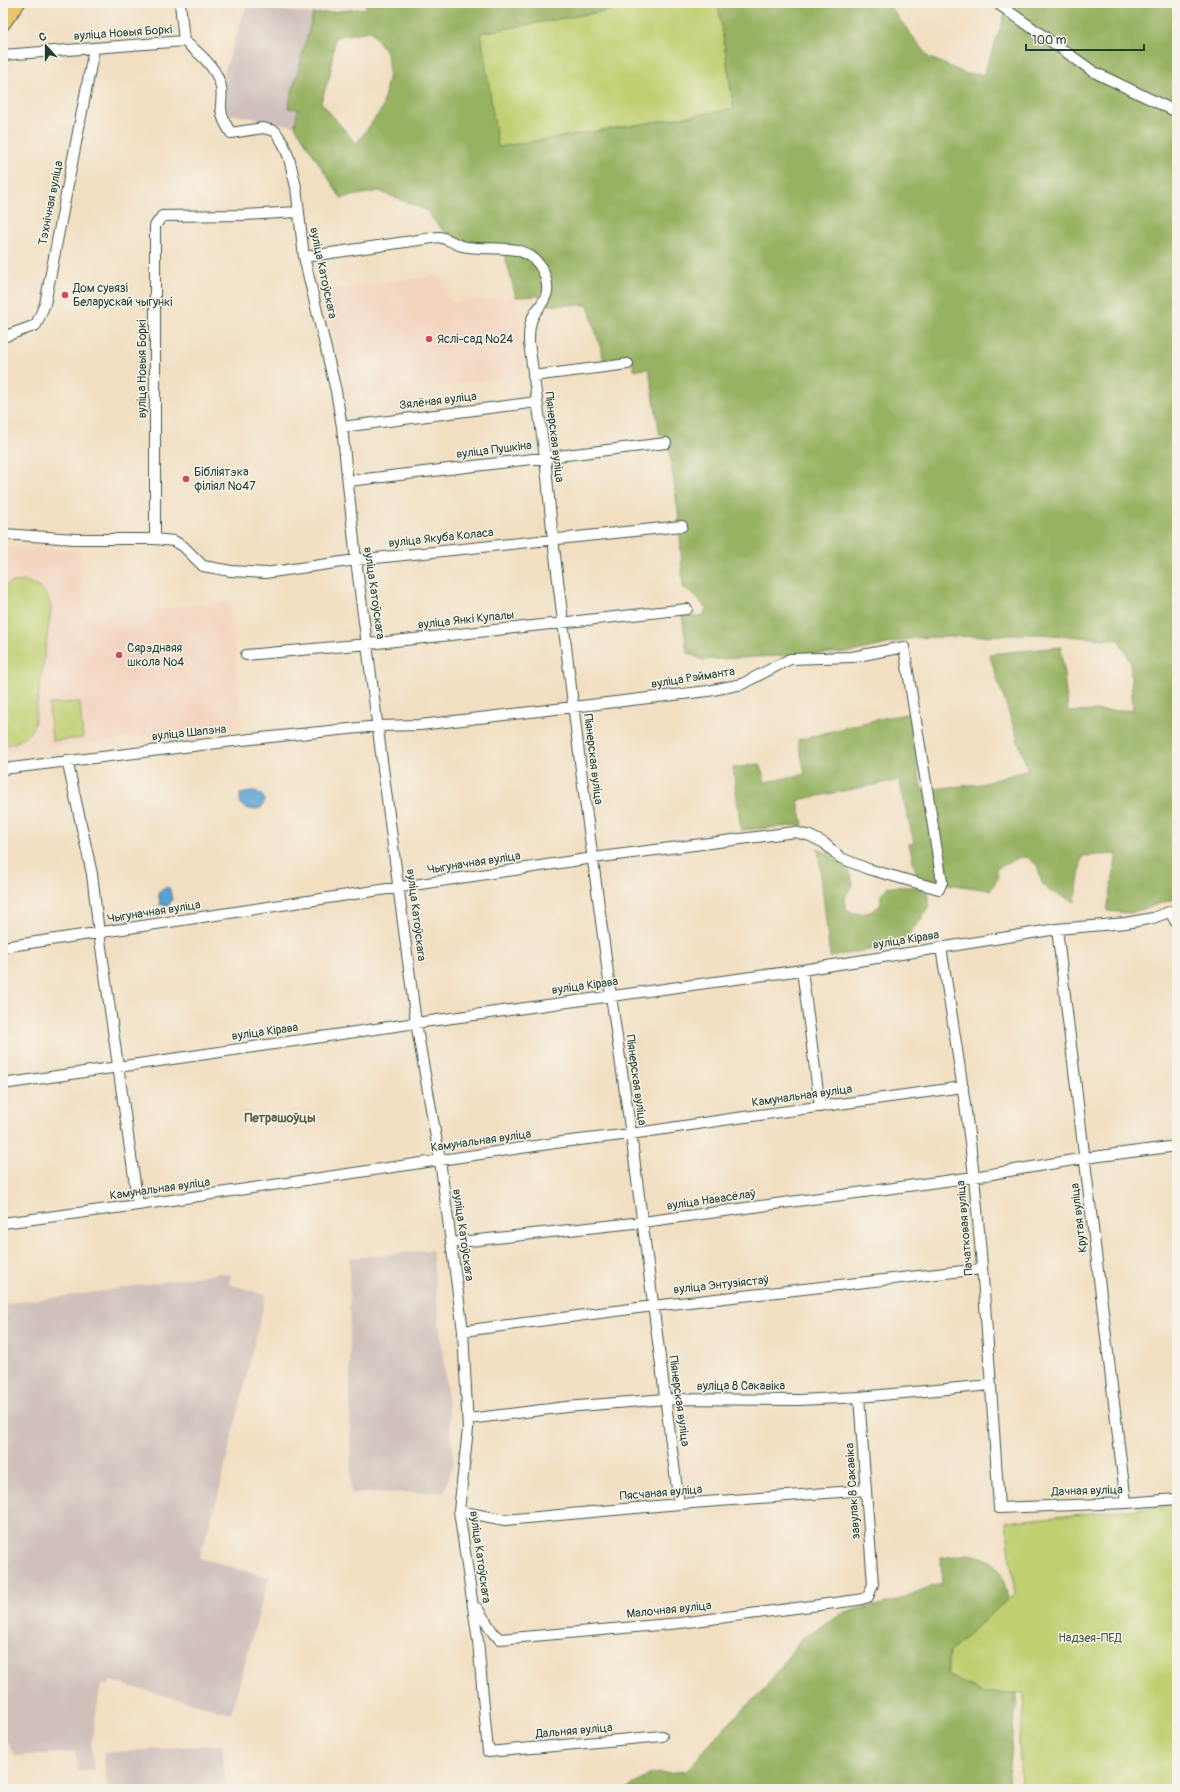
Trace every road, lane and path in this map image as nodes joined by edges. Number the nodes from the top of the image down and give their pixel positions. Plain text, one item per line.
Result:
1 (19, 3) edge
2 (180, 3) edge
3 (997, 3) edge
4 (3, 25) edge
5 (184, 41) junction
6 (94, 49) junction
7 (3, 55) edge
8 (1177, 112) edge
9 (231, 133) joint
10 (298, 212) junction
11 (304, 257) junction
12 (3, 337) edge
13 (628, 364) dead end
14 (533, 376) junction
15 (537, 402) junction
16 (342, 427) junction
17 (666, 443) dead end
18 (545, 457) junction
19 (349, 481) junction
20 (682, 526) dead end
21 (3, 534) edge
22 (155, 539) junction
23 (553, 540) junction
24 (356, 560) junction
25 (687, 608) dead end
26 (563, 623) junction
27 (368, 644) junction
28 (246, 655) dead end
29 (573, 706) junction
30 (378, 726) junction
31 (66, 760) junction
32 (3, 769) edge
33 (593, 858) junction
34 (400, 888) junction
35 (939, 889) joint
36 (1174, 911) edge
37 (1177, 924) edge
38 (1057, 929) junction
39 (99, 933) junction
40 (3, 947) edge
41 (941, 947) junction
42 (802, 970) junction
43 (611, 996) junction
44 (416, 1023) junction
45 (118, 1067) junction
46 (3, 1084) edge
47 (963, 1087) junction
48 (820, 1107) junction
49 (631, 1134) junction
50 (1177, 1146) edge
51 (1085, 1158) junction
52 (440, 1160) junction
53 (974, 1177) junction
54 (138, 1205) junction
55 (643, 1222) junction
56 (3, 1223) edge
57 (451, 1244) junction
58 (981, 1269) junction
59 (653, 1306) junction
60 (463, 1331) junction
61 (991, 1385) junction
62 (859, 1397) junction
63 (666, 1399) junction
64 (468, 1419) junction
65 (866, 1490) junction
66 (1177, 1499) edge
67 (1126, 1503) junction
68 (679, 1504) junction
69 (999, 1508) joint
70 (459, 1511) junction
71 (873, 1584) joint
72 (473, 1608) junction
73 (662, 1736) dead end
74 (488, 1752) joint

1 - 4 main road
2 - 5 street
3 - 8 street
5 - 6 street, вуліца Новыя Боркі
5 - 9 street, вуліца Новыя Боркі
6 - 7 street, вуліца Новыя Боркі
6 - 12 street, Тэхнічная вуліца
9 - 10 street, вуліца Катоўскага
10 - 11 street, вуліца Катоўскага
10 - 22 street, вуліца Новыя Боркі
11 - 14 street, Піянерская вуліца
11 - 16 street, вуліца Катоўскага
13 - 14 street
14 - 15 street, Піянерская вуліца
15 - 16 street, Зялёная вуліца
15 - 18 street, Піянерская вуліца
16 - 19 street, вуліца Катоўскага
17 - 18 street, вуліца Пушкіна
18 - 19 street, вуліца Пушкіна
18 - 23 street, Піянерская вуліца
19 - 24 street, вуліца Катоўскага
20 - 23 street, вуліца Якуба Коласа
21 - 22 street
22 - 24 street, вуліца Якуба Коласа
23 - 24 street, вуліца Якуба Коласа
23 - 26 street, Піянерская вуліца
24 - 27 street, вуліца Катоўскага
25 - 26 street, вуліца Янкі Купалы
26 - 27 street, вуліца Янкі Купалы
26 - 29 street, Піянерская вуліца
27 - 28 street, вуліца Янкі Купалы
27 - 30 street, вуліца Катоўскага
29 - 30 street, вуліца Рэйманта
29 - 33 street, Піянерская вуліца
29 - 35 street, вуліца Рэйманта
30 - 31 street, вуліца Шапэна
30 - 34 street, вуліца Катоўскага
31 - 32 street, вуліца Шапэна
31 - 39 street
33 - 34 street, Чыгуначная вуліца
33 - 35 street, Чыгуначная вуліца
33 - 43 street, Піянерская вуліца
34 - 39 street, Чыгуначная вуліца
34 - 44 street, вуліца Катоўскага
36 - 37 street
36 - 38 street, вуліца Кірава
38 - 41 street, вуліца Кірава
38 - 51 street, Крутая вуліца
39 - 40 street, Чыгуначная вуліца
39 - 45 street
41 - 42 street, вуліца Кірава
41 - 47 street, Пачатковая вуліца
42 - 43 street, вуліца Кірава
42 - 48 street
43 - 44 street, вуліца Кірава
43 - 49 street, Піянерская вуліца
44 - 45 street, вуліца Кірава
44 - 52 street, вуліца Катоўскага
45 - 46 street, вуліца Кірава
45 - 54 street
47 - 48 street, Камунальная вуліца
47 - 53 street, Пачатковая вуліца
48 - 49 street, Камунальная вуліца
49 - 52 street, Камунальная вуліца
49 - 55 street, Піянерская вуліца
50 - 51 street, вуліца Навасёлаў
51 - 53 street, вуліца Навасёлаў
51 - 67 street, Крутая вуліца
52 - 54 street, Камунальная вуліца
52 - 57 street, вуліца Катоўскага
53 - 55 street, вуліца Навасёлаў
53 - 58 street, Пачатковая вуліца
54 - 56 street, Камунальная вуліца
55 - 57 street, вуліца Навасёлаў
55 - 59 street, Піянерская вуліца
57 - 60 street, вуліца Катоўскага
58 - 59 street, вуліца Энтузіястаў
58 - 61 street, Пачатковая вуліца
59 - 60 street, вуліца Энтузіястаў
59 - 63 street, Піянерская вуліца
60 - 64 street, вуліца Катоўскага
61 - 62 street, вуліца 8 Сакавіка
61 - 69 street, Пачатковая вуліца
62 - 63 street, вуліца 8 Сакавіка
62 - 65 street, завулак 8 Сакавіка
63 - 64 street, вуліца 8 Сакавіка
63 - 68 street, Піянерская вуліца
64 - 70 street, вуліца Катоўскага
65 - 68 street, Пясчаная вуліца
65 - 71 street, завулак 8 Сакавіка
66 - 67 street, Дачная вуліца
67 - 69 street, Дачная вуліца
68 - 70 street, Пясчаная вуліца
70 - 72 street, вуліца Катоўскага
71 - 72 street, Малочная вуліца
72 - 74 street, вуліца Катоўскага
73 - 74 street, Дальняя вуліца

